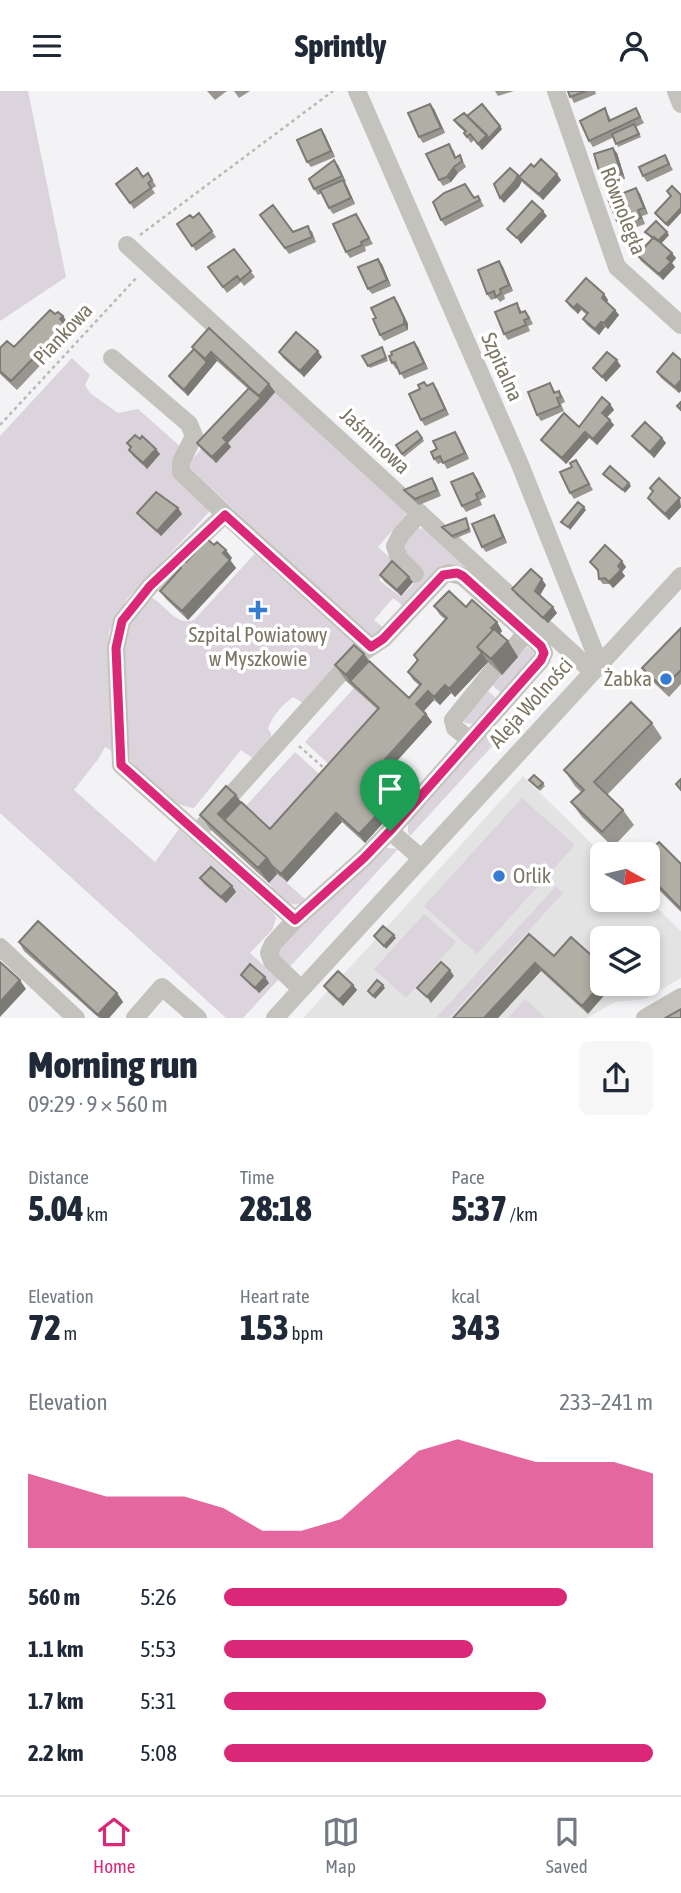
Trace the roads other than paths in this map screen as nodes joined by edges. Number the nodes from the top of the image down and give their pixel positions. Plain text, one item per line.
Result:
1 (357, 91) edge
2 (556, 91) edge
3 (676, 91) edge
4 (681, 104) edge
5 (127, 245) road end
6 (681, 325) edge
7 (112, 358) dead end
8 (420, 513) junction
9 (225, 515) junction
10 (415, 574) dead end
11 (681, 576) edge
12 (526, 633) junction
13 (371, 647) junction
14 (512, 650) dead end
15 (595, 667) junction
16 (495, 669) edge
17 (470, 740) junction
18 (390, 831) junction
19 (197, 833) junction
20 (421, 858) junction
21 (295, 920) junction
22 (2, 953) edge
23 (301, 989) junction
24 (681, 997) edge
25 (76, 1018) edge
26 (135, 1018) edge
27 (198, 1018) edge
28 (275, 1018) edge
29 (645, 1018) edge

1 - 15 street, Szpitalna
2 - 6 street, Równoległa
3 - 4 street
5 - 8 street, Jaśminowa
7 - 9 street
8 - 10 street
8 - 15 street, Jaśminowa
9 - 13 street
9 - 19 street
11 - 15 street, Aleja Wolności
12 - 13 street
12 - 14 street
12 - 17 street
13 - 19 street
15 - 20 street, Aleja Wolności
16 - 17 street
17 - 18 street
18 - 20 street
18 - 21 street
19 - 21 street
20 - 23 street, Aleja Wolności
21 - 23 street
22 - 25 street
23 - 28 street, Aleja Wolności
24 - 29 street
26 - 27 street

